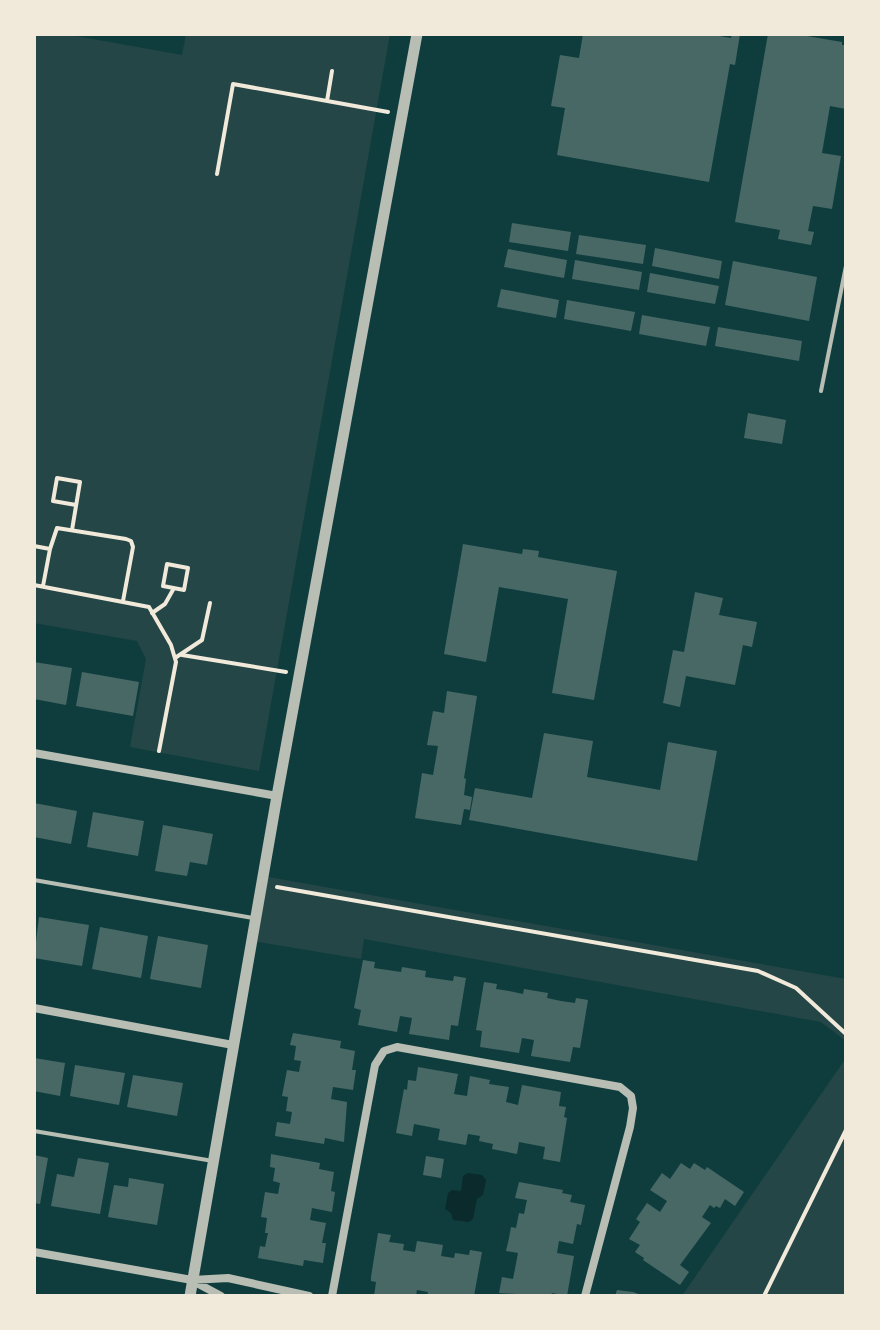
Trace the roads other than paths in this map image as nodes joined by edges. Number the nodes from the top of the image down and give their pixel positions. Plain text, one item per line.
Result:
1 (417, 34) edge
2 (846, 266) edge
3 (821, 391) dead end
4 (34, 753) edge
5 (277, 796) junction
6 (34, 880) edge
7 (255, 918) junction
8 (34, 1008) edge
9 (233, 1045) junction
10 (34, 1131) edge
11 (213, 1161) junction
12 (34, 1252) edge
13 (192, 1280) junction
14 (293, 1294) edge
15 (190, 1296) edge
16 (221, 1296) edge
17 (309, 1296) edge
18 (332, 1296) edge
19 (585, 1296) edge

1 - 5 street
2 - 3 lane
4 - 5 street
5 - 7 street
6 - 7 lane
7 - 9 street
8 - 9 street
9 - 11 street
10 - 11 lane
11 - 13 street
12 - 13 street
13 - 14 street
13 - 15 street
13 - 16 street
14 - 17 street
18 - 19 street

